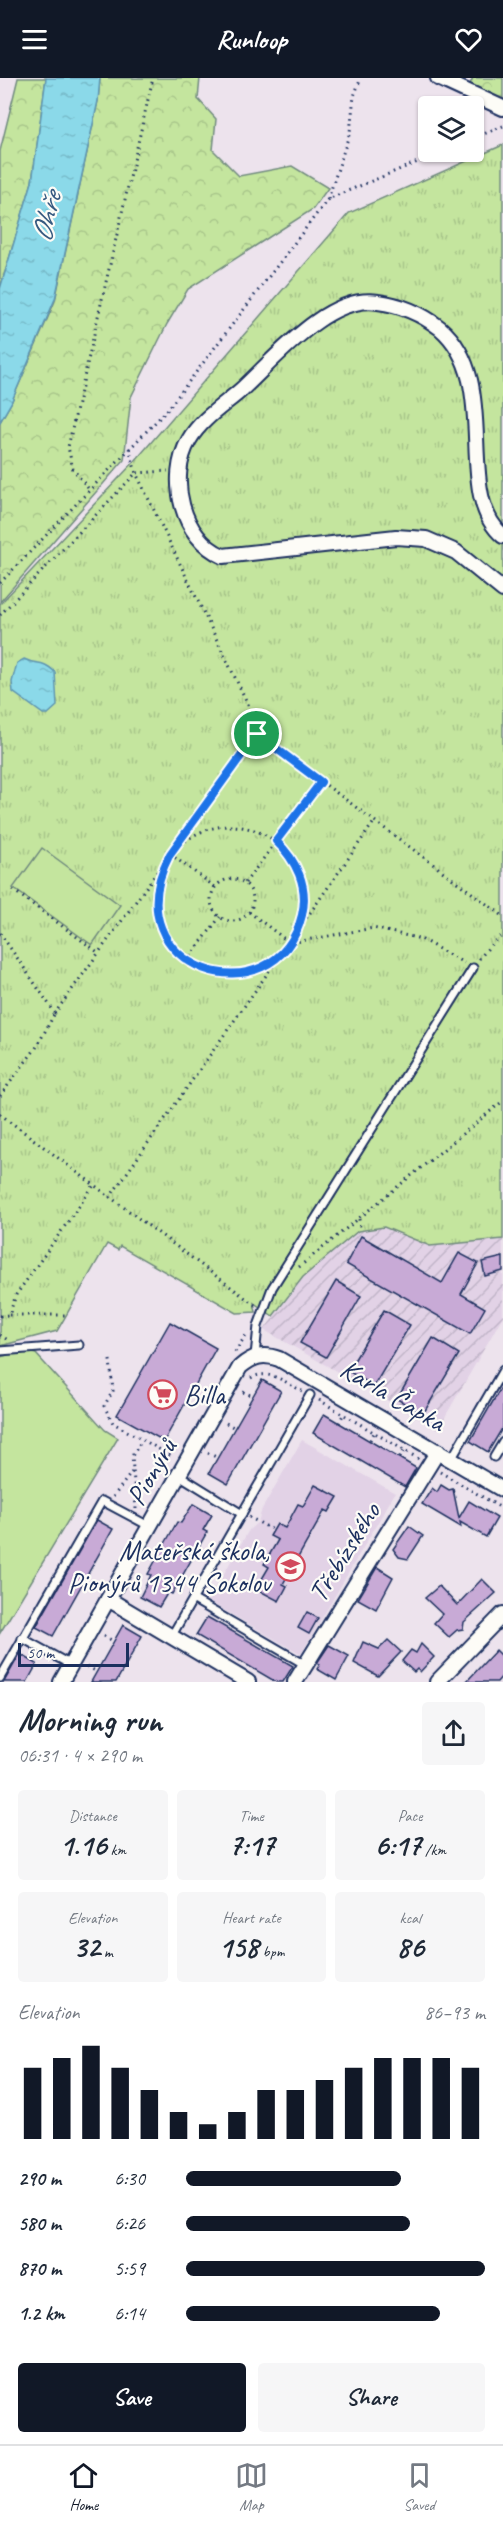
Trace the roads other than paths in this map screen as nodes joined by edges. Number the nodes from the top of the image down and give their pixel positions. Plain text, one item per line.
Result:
1 (438, 78) edge
2 (503, 108) edge
3 (503, 536) edge
4 (503, 590) edge
5 (473, 968) road end
6 (80, 1346) dead end
7 (0, 1351) edge
8 (255, 1356) junction
9 (503, 1370) edge
10 (310, 1395) road end
11 (503, 1442) edge
12 (438, 1451) junction
13 (494, 1457) dead end
14 (452, 1458) junction
15 (179, 1475) junction
16 (503, 1490) edge
17 (242, 1514) junction
18 (143, 1523) junction
19 (108, 1599) junction
20 (194, 1600) junction
21 (503, 1614) edge
22 (171, 1637) junction
23 (22, 1638) junction
24 (304, 1664) junction
25 (71, 1665) junction
26 (0, 1678) edge
27 (61, 1682) edge
28 (248, 1682) edge
29 (295, 1682) edge
30 (437, 1682) edge

1 - 2 street
3 - 4 street
5 - 8 lane
6 - 7 lane
8 - 12 street, Karla Čapka
8 - 15 street, Pionýrů
9 - 14 lane
10 - 17 lane
11 - 13 lane
12 - 14 street, Karla Čapka
12 - 24 street, Třebízského
14 - 16 street, Karla Čapka
15 - 17 lane
15 - 18 street, Pionýrů
17 - 20 lane
18 - 19 street, Pionýrů
18 - 23 lane
19 - 22 street
19 - 25 street, Pionýrů
20 - 22 lane
20 - 24 lane
21 - 30 street
22 - 28 street
23 - 25 lane
23 - 26 lane
24 - 29 street, Třebízského
25 - 27 street, Pionýrů

